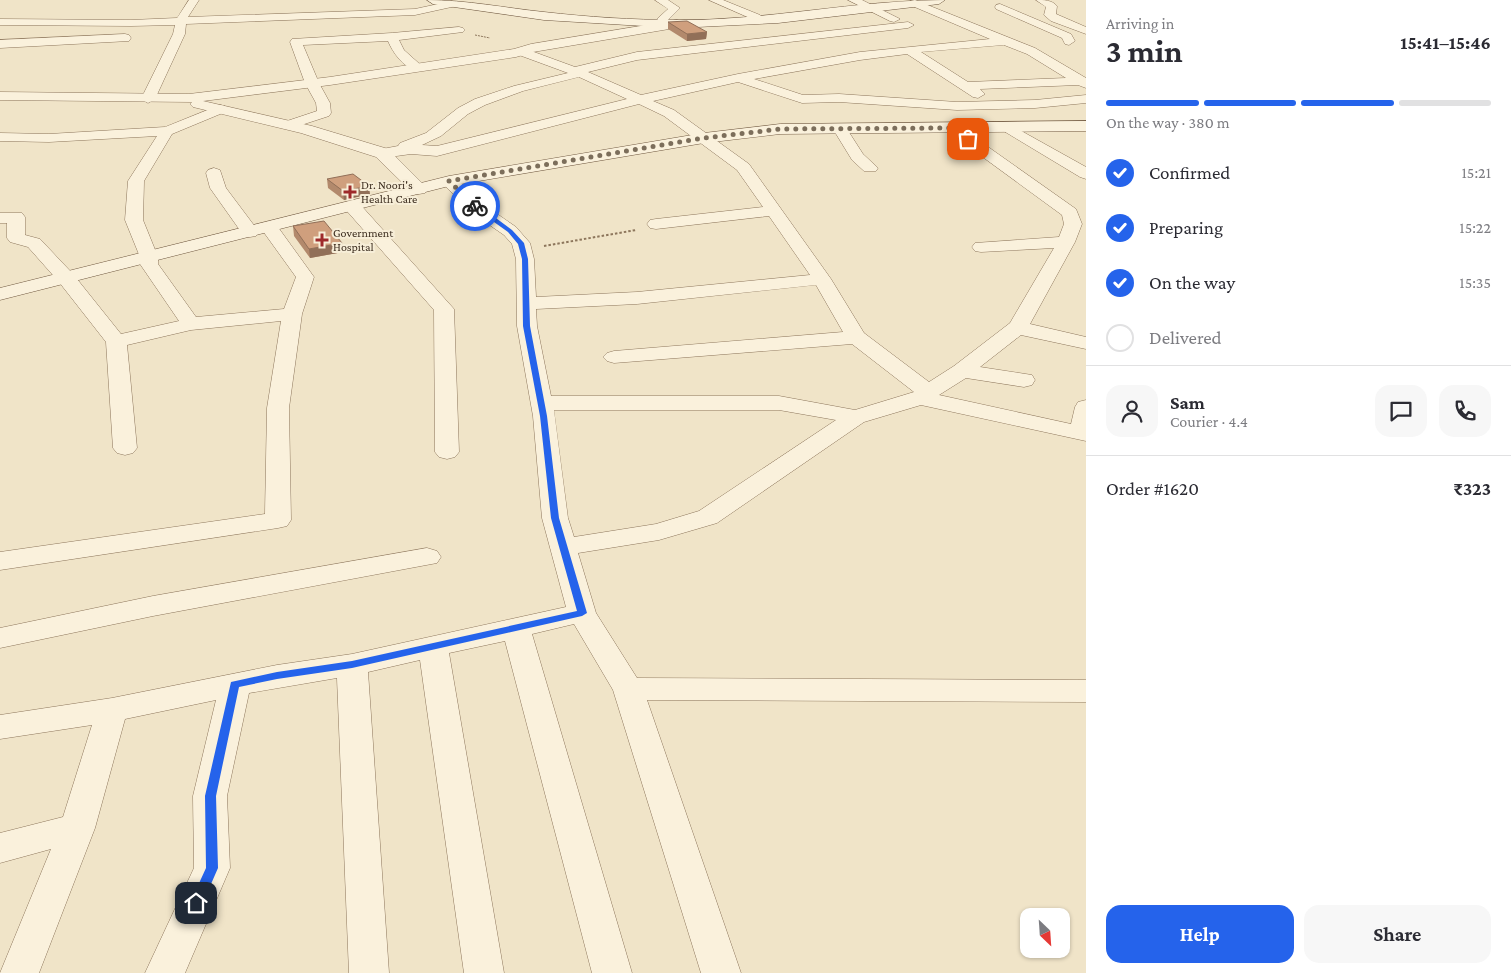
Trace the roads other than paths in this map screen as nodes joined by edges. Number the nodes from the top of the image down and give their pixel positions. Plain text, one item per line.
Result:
1 (433, 0) edge
2 (660, 0) edge
3 (714, 0) edge
4 (853, 0) edge
5 (938, 0) edge
6 (1041, 0) edge
7 (452, 2) edge
8 (914, 2) edge
9 (195, 4) edge
10 (173, 6) dead end
11 (1000, 7) dead end
12 (872, 8) junction
13 (988, 10) dead end
14 (756, 17) junction
15 (181, 20) junction
16 (0, 22) edge
17 (670, 22) junction
18 (699, 24) junction
19 (908, 25) junction
20 (460, 30) dead end
21 (1086, 31) edge
22 (140, 37) dead end
23 (392, 37) junction
24 (1047, 41) junction
25 (1069, 41) junction
26 (1007, 42) junction
27 (1086, 42) edge
28 (0, 44) edge
29 (724, 45) junction
30 (942, 45) junction
31 (909, 50) junction
32 (523, 52) junction
33 (417, 67) junction
34 (578, 73) junction
35 (738, 78) junction
36 (312, 83) junction
37 (1082, 83) edge
38 (966, 86) junction
39 (0, 96) edge
40 (172, 98) junction
41 (148, 99) junction
42 (1086, 99) edge
43 (641, 100) junction
44 (996, 105) junction
45 (220, 109) junction
46 (449, 121) junction
47 (289, 125) junction
48 (1086, 126) edge
49 (1007, 127) junction
50 (952, 128) junction
51 (840, 129) junction
52 (167, 131) junction
53 (0, 136) edge
54 (704, 138) junction
55 (484, 139) junction
56 (389, 152) junction
57 (870, 168) dead end
58 (214, 173) dead end
59 (1086, 174) edge
60 (449, 181) junction
61 (419, 189) junction
62 (352, 206) junction
63 (772, 211) junction
64 (0, 218) edge
65 (648, 226) road end
66 (269, 227) junction
67 (250, 232) junction
68 (1066, 242) junction
69 (981, 247) dead end
70 (149, 257) junction
71 (66, 278) junction
72 (822, 279) junction
73 (0, 294) edge
74 (526, 302) junction
75 (292, 314) junction
76 (191, 324) junction
77 (1018, 327) junction
78 (856, 336) junction
79 (116, 341) junction
80 (1086, 343) edge
81 (614, 357) dead end
82 (962, 371) junction
83 (1024, 380) dead end
84 (925, 396) junction
85 (541, 402) junction
86 (1086, 408) edge
87 (856, 417) junction
88 (1083, 434) edge
89 (125, 448) dead end
90 (447, 452) dead end
91 (564, 547) junction
92 (427, 557) dead end
93 (0, 561) edge
94 (582, 613) junction
95 (516, 628) junction
96 (0, 638) edge
97 (434, 647) junction
98 (352, 665) junction
99 (235, 684) junction
100 (628, 689) junction
101 (1086, 691) edge
102 (112, 710) junction
103 (0, 727) edge
104 (77, 828) junction
105 (0, 848) edge
106 (19, 973) edge
107 (165, 973) edge
108 (369, 973) edge
109 (484, 973) edge
110 (612, 973) edge
111 (721, 973) edge

1 - 7 main road
2 - 17 street
3 - 14 street
4 - 12 street
5 - 8 main road
6 - 21 street
7 - 15 street
7 - 17 main road
8 - 12 main road
8 - 26 street
9 - 10 street
9 - 15 street
11 - 25 street
12 - 14 main road
12 - 18 main road
12 - 19 street
13 - 24 street
14 - 17 main road
15 - 16 street
15 - 41 street
17 - 18 main road
17 - 32 main road
18 - 29 street
19 - 29 street
19 - 30 street
20 - 23 street
22 - 28 street
23 - 33 street
23 - 36 street
24 - 25 street
24 - 26 street
25 - 27 street
26 - 30 street
26 - 37 street
29 - 34 street
30 - 31 street
31 - 35 street
31 - 38 street
32 - 33 main road
32 - 34 street
33 - 36 main road
34 - 43 street
34 - 46 street
35 - 43 street
35 - 44 street
36 - 40 main road
36 - 47 street
37 - 38 street
38 - 44 street
39 - 41 main road
40 - 41 main road
40 - 45 main road
42 - 44 street
43 - 54 street
43 - 55 street
45 - 47 main road
45 - 52 street
46 - 55 street
46 - 56 street
47 - 56 main road
48 - 49 main road
49 - 50 main road
49 - 59 street
50 - 51 main road
50 - 68 street
51 - 54 main road
51 - 57 street
52 - 53 street
52 - 70 street
54 - 60 main road
54 - 63 street
55 - 56 street
56 - 61 main road
58 - 67 street
60 - 61 main road
60 - 74 street
61 - 62 main road
62 - 66 main road
62 - 90 street
63 - 65 street
63 - 72 street
64 - 71 street
66 - 67 main road
66 - 75 street
67 - 70 main road
68 - 69 street
68 - 77 street
70 - 71 main road
70 - 76 street
71 - 73 main road
71 - 79 street
72 - 74 street
72 - 78 street
74 - 85 street
75 - 76 street
75 - 93 street
76 - 79 street
77 - 80 street
77 - 82 street
78 - 81 street
78 - 84 street
79 - 89 street
82 - 83 street
82 - 84 street
84 - 87 street
84 - 88 street
85 - 87 street
85 - 91 street
86 - 88 street
87 - 91 street
91 - 94 street
92 - 96 street
94 - 95 street
94 - 100 street
95 - 97 street
95 - 110 street
97 - 98 street
97 - 109 street
98 - 99 street
98 - 108 street
99 - 102 street
99 - 107 street
100 - 101 street
100 - 111 street
102 - 103 street
102 - 104 street
104 - 105 street
104 - 106 street

